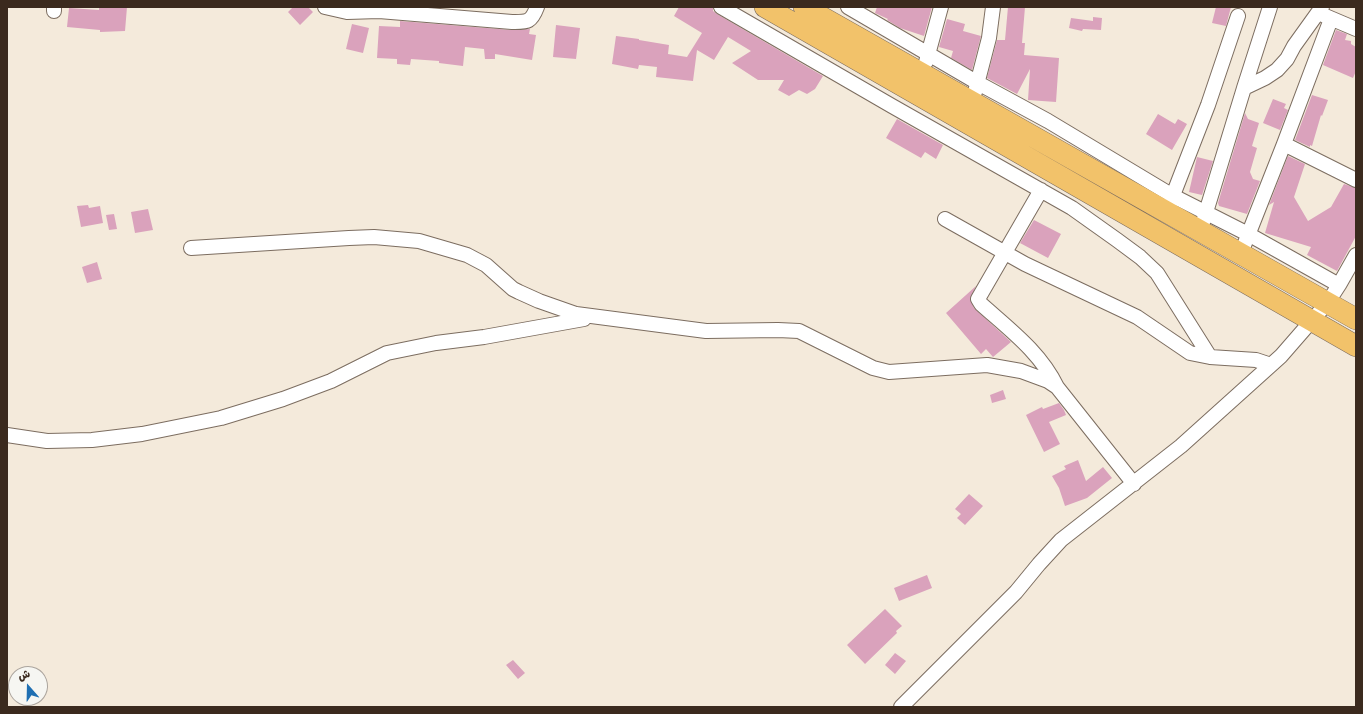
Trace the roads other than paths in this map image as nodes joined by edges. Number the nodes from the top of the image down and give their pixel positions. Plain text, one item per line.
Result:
1 (325, 7) edge
2 (537, 7) edge
3 (721, 7) edge
4 (765, 7) edge
5 (804, 7) edge
6 (850, 7) edge
7 (941, 7) edge
8 (993, 7) edge
9 (1270, 7) edge
10 (1320, 10) edge
11 (1238, 16) dead end
12 (1331, 19) junction
13 (843, 29) junction
14 (1356, 29) edge
15 (928, 53) junction
16 (923, 74) junction
17 (1244, 88) junction
18 (975, 92) junction
19 (1284, 144) junction
20 (1356, 180) edge
21 (1041, 190) junction
22 (1170, 204) junction
23 (945, 219) dead end
24 (1203, 221) junction
25 (1245, 244) junction
26 (191, 248) dead end
27 (1005, 252) junction
28 (1356, 255) edge
29 (1333, 294) junction
30 (592, 317) junction
31 (1356, 319) edge
32 (1312, 321) junction
33 (1356, 346) edge
34 (1210, 357) junction
35 (1271, 365) junction
36 (1057, 387) junction
37 (7, 435) edge
38 (1134, 484) junction
39 (902, 707) edge

1 - 2 street
3 - 21 street
4 - 32 highway
5 - 13 highway
6 - 13 street
6 - 15 street
7 - 15 street
8 - 18 street
9 - 17 street
10 - 12 street
10 - 17 street
11 - 22 street
12 - 14 street
12 - 19 street
13 - 16 highway
15 - 16 street
15 - 18 street
16 - 18 highway
17 - 24 street
18 - 22 highway
19 - 20 street
19 - 25 street
21 - 27 street
21 - 34 street
22 - 24 highway
23 - 27 street
24 - 25 highway
25 - 29 highway
26 - 30 street
27 - 34 street
27 - 36 street
28 - 29 street
29 - 31 highway
29 - 32 street
30 - 36 street
30 - 37 street
32 - 33 highway
32 - 35 street
34 - 35 street
35 - 38 street
36 - 38 street
38 - 39 street

